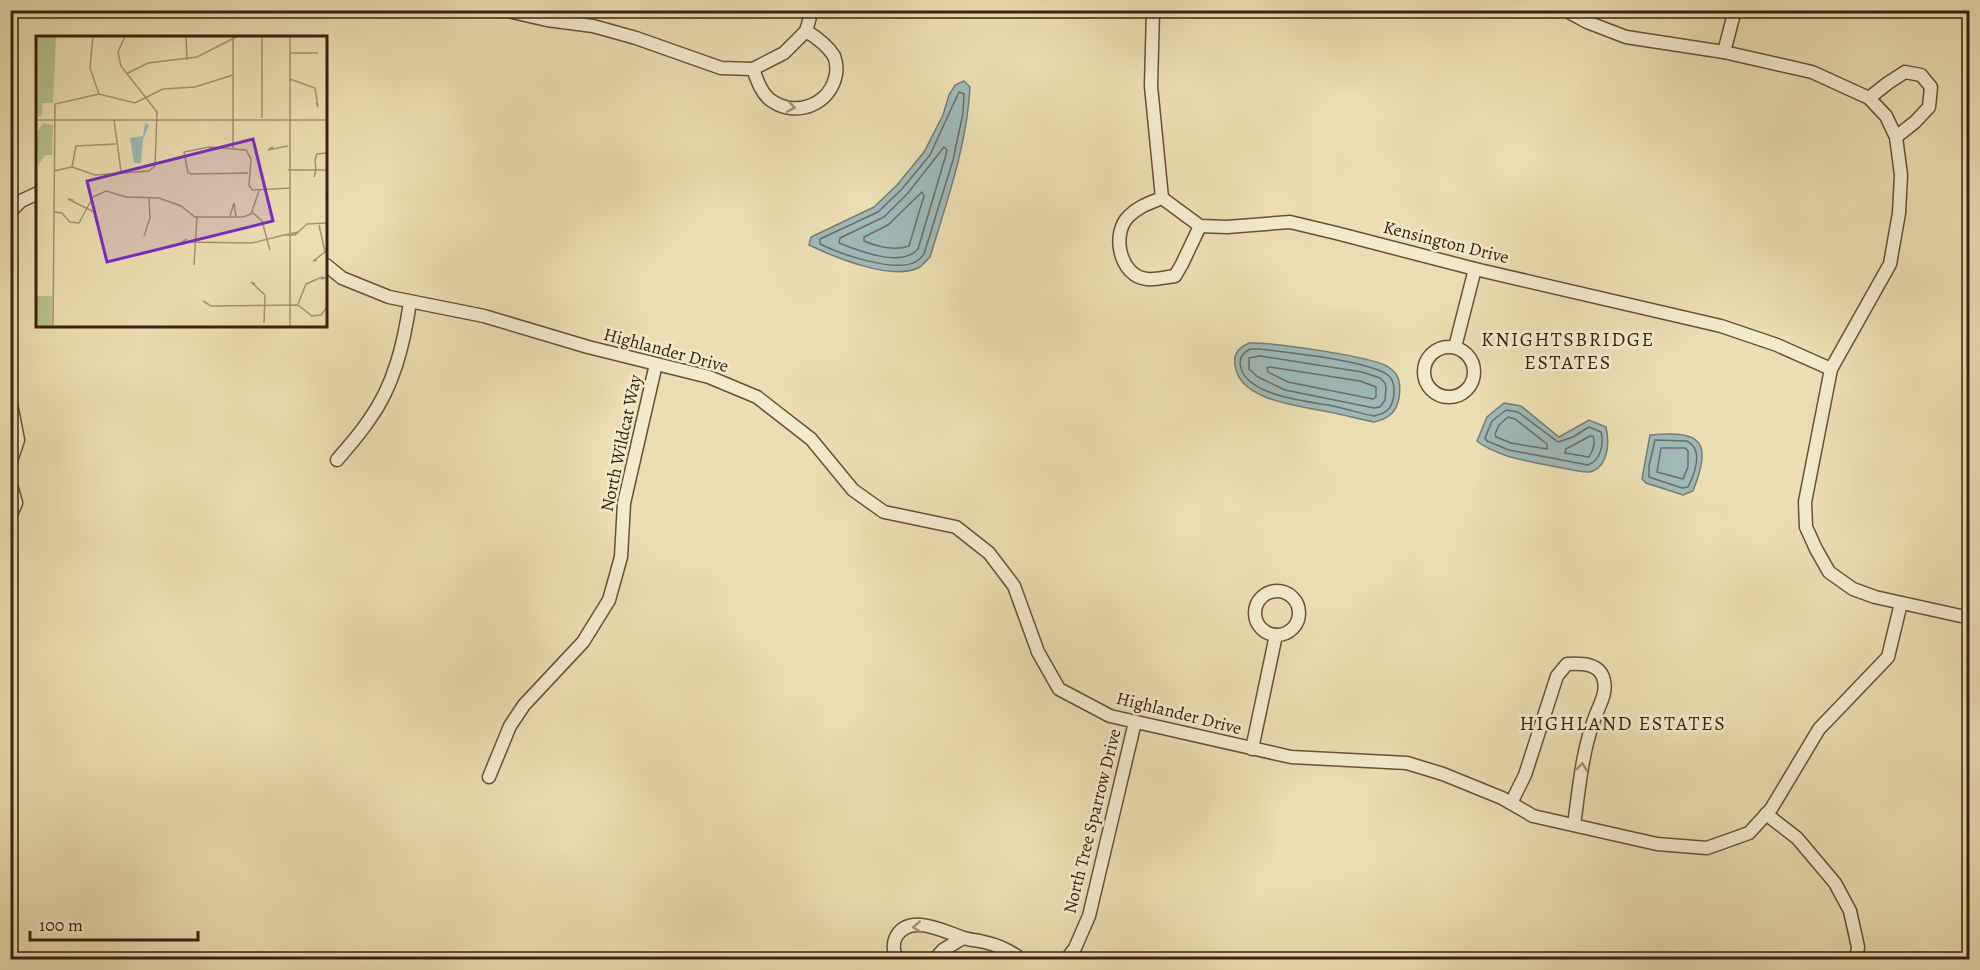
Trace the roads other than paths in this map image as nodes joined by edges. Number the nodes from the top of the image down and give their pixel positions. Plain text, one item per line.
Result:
1 (504, 10) edge
2 (812, 10) edge
3 (1153, 10) edge
4 (1565, 10) edge
5 (1735, 10) edge
6 (806, 31) junction
7 (1724, 52) junction
8 (753, 69) junction
9 (1869, 98) junction
10 (1896, 136) junction
11 (36, 194) edge
12 (1162, 198) junction
13 (10, 212) edge
14 (1200, 226) junction
15 (327, 266) edge
16 (1475, 269) junction
17 (410, 302) junction
18 (1455, 347) junction
19 (656, 364) junction
20 (1831, 369) junction
21 (10, 399) edge
22 (337, 460) dead end
23 (10, 464) edge
24 (10, 481) edge
25 (10, 518) edge
26 (1901, 603) junction
27 (1970, 618) edge
28 (1276, 635) dead end
29 (1134, 722) junction
30 (1252, 749) junction
31 (489, 777) dead end
32 (1511, 803) junction
33 (1766, 814) junction
34 (1574, 825) junction
35 (963, 938) junction
36 (897, 960) edge
37 (934, 960) edge
38 (1022, 960) edge
39 (1066, 960) edge
40 (1856, 960) edge

1 - 8 street
2 - 6 street
3 - 12 street
4 - 7 street
5 - 7 street
6 - 8 street
8 -> 6 street
7 - 9 street
9 - 10 street
9 - 10 street
10 - 20 street
11 - 13 street
12 - 14 street
12 - 14 street
14 - 16 street, Kensington Drive
15 - 17 street, Highlander Drive
16 - 18 street
16 - 20 street, Kensington Drive
17 - 19 street, Highlander Drive
17 - 22 street
18 - 18 street
19 - 29 street, Highlander Drive
19 - 31 street, North Wildcat Way
20 - 26 street
21 - 23 street
24 - 25 street
26 - 27 street
26 - 33 street, Highlander Drive
28 - 30 street
29 - 30 street, Highlander Drive
29 - 39 street, North Tree Sparrow Drive
30 - 32 street, Highlander Drive
32 - 34 street, Highlander Drive
34 -> 32 street
33 - 34 street, Highlander Drive
33 - 40 street
35 -> 36 street
35 - 37 street
35 - 38 street

